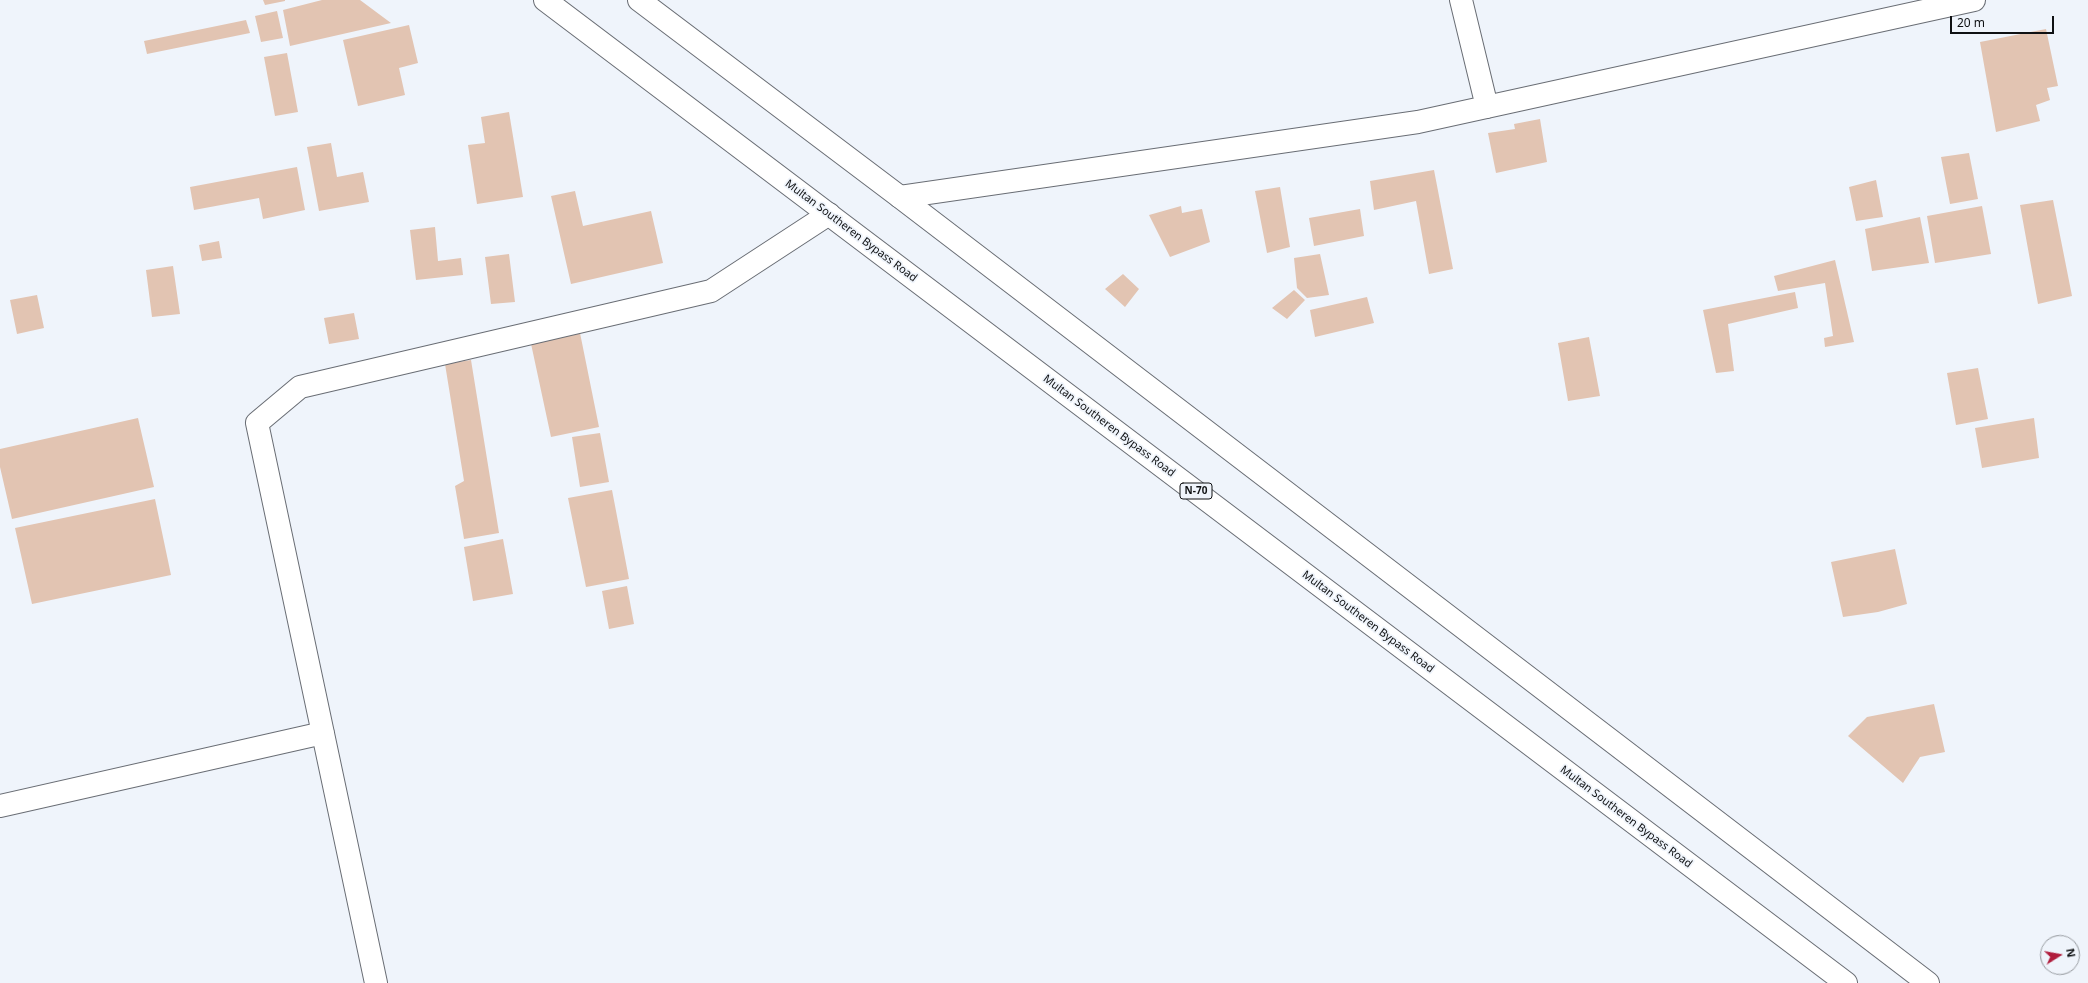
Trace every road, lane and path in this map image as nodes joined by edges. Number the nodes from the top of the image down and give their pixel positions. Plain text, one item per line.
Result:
1 (546, 0) edge
2 (639, 0) edge
3 (1461, 0) edge
4 (1974, 0) edge
5 (1487, 107) junction
6 (900, 197) junction
7 (829, 214) junction
8 (323, 733) junction
9 (0, 806) edge
10 (376, 983) edge
11 (1846, 983) edge
12 (1928, 983) edge

1 - 7 main road, Multan Southeren Bypass Road / N-70
2 - 6 main road
3 - 5 main road
4 - 5 main road
5 - 6 main road
6 - 12 main road
7 - 8 main road
7 - 11 main road, Multan Southeren Bypass Road / N-70
8 - 9 main road
8 - 10 main road

